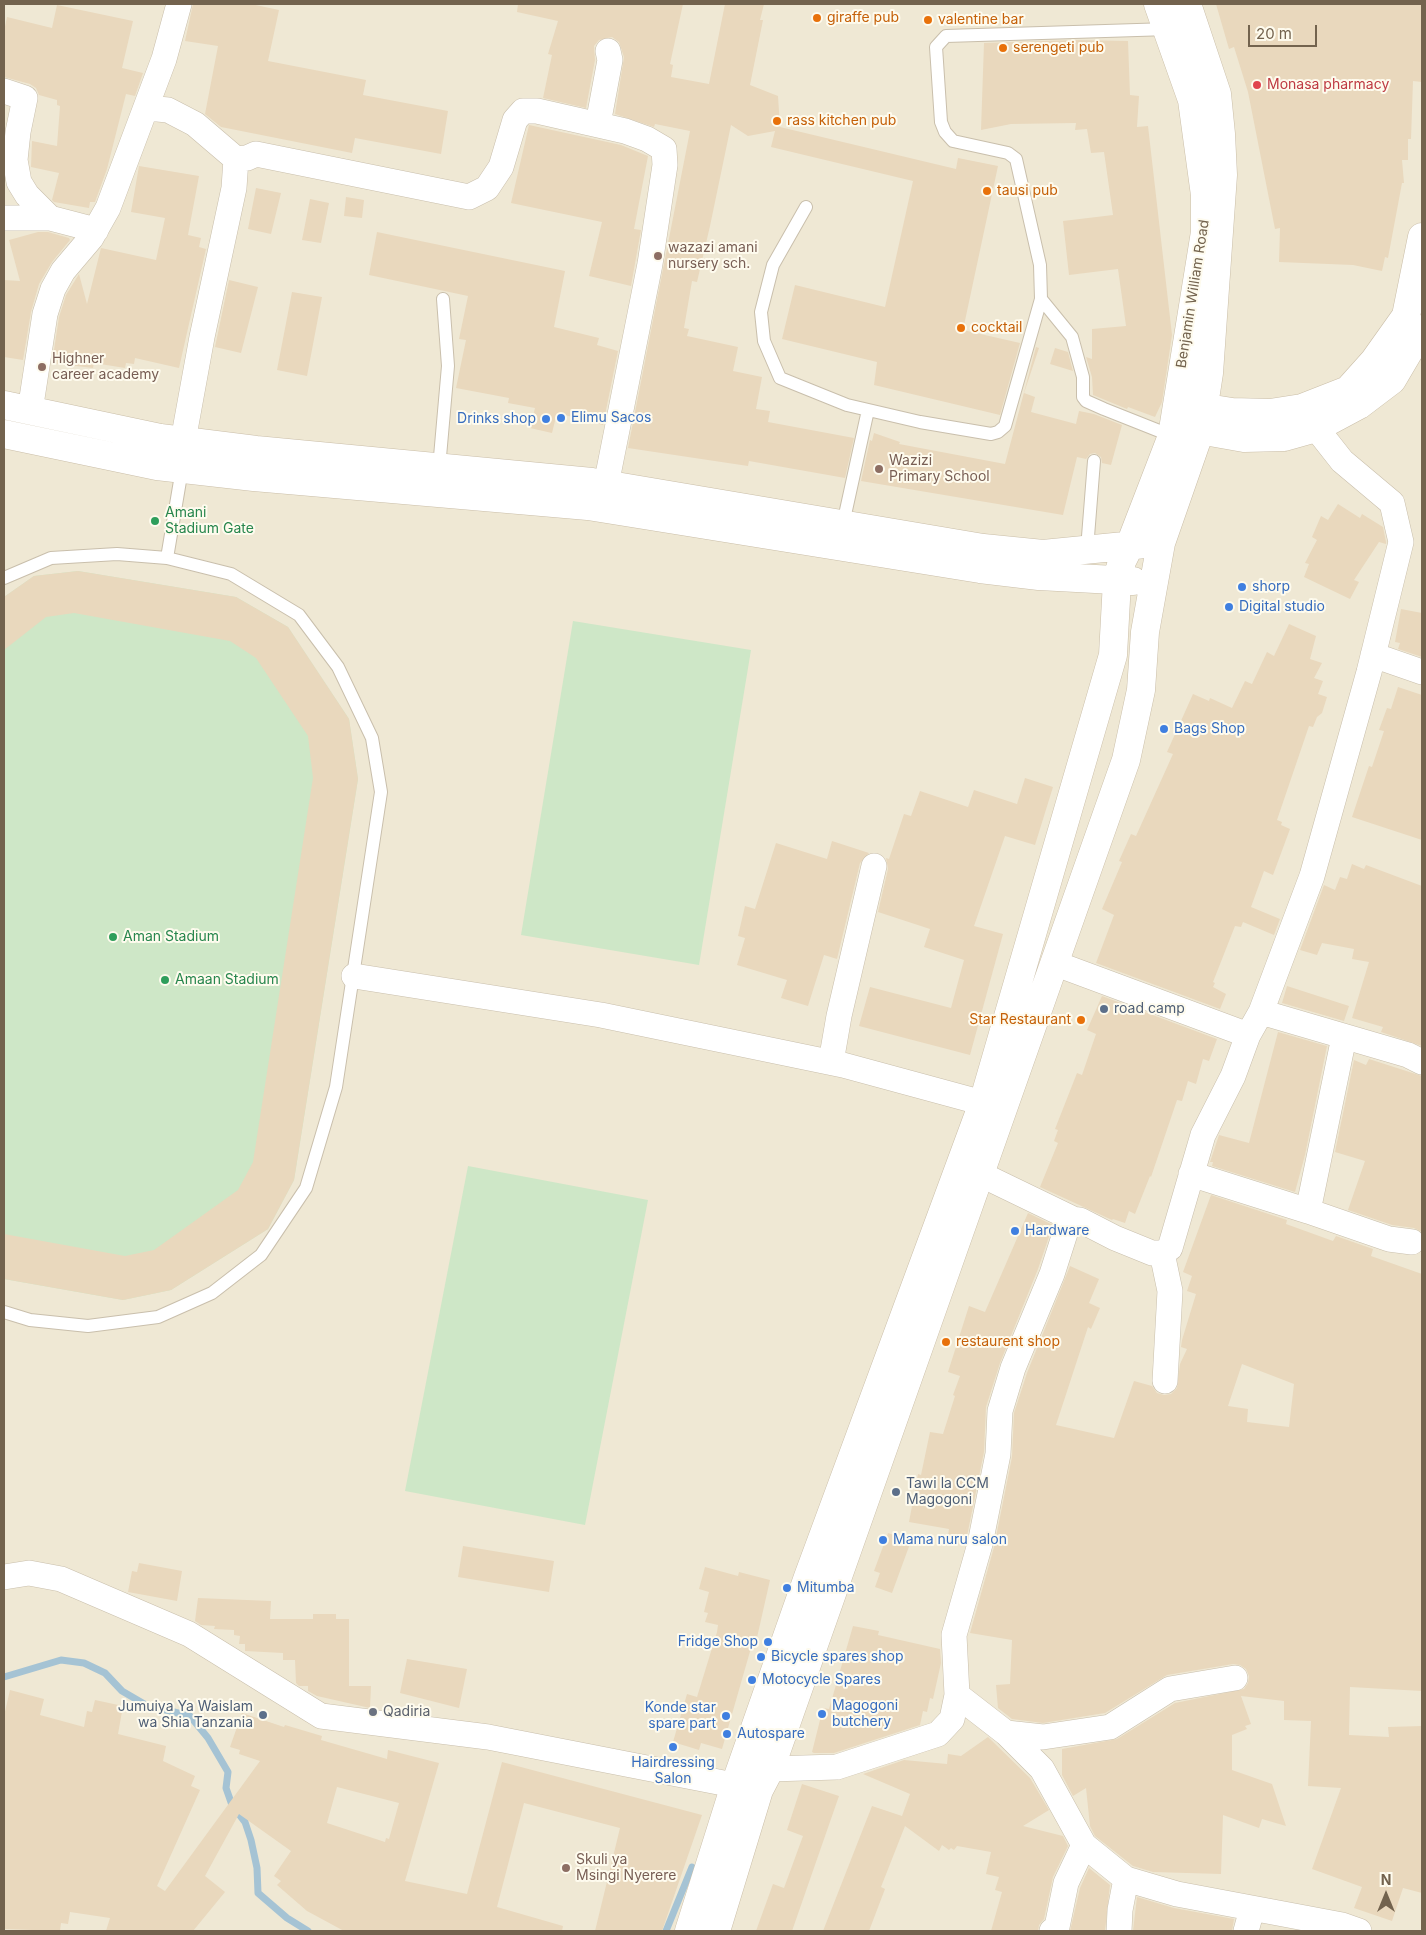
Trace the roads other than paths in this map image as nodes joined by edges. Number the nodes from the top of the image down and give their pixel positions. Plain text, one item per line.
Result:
1 (179, 4) edge
2 (1158, 4) edge
3 (1191, 16) edge
4 (1168, 30) junction
5 (608, 51) dead end
6 (4, 91) edge
7 (147, 108) junction
8 (598, 124) junction
9 (236, 159) junction
10 (806, 207) dead end
11 (4, 218) edge
12 (50, 218) junction
13 (96, 230) junction
14 (1422, 237) edge
15 (443, 299) dead end
16 (1041, 299) junction
17 (1422, 329) edge
18 (4, 405) edge
19 (868, 410) junction
20 (30, 411) junction
21 (1312, 417) junction
22 (1203, 419) junction
23 (1174, 422) junction
24 (4, 434) edge
25 (184, 441) junction
26 (1094, 461) dead end
27 (439, 468) junction
28 (182, 469) junction
29 (606, 485) junction
30 (843, 524) junction
31 (1160, 544) junction
32 (1130, 545) junction
33 (1087, 549) junction
34 (167, 558) junction
35 (4, 578) edge
36 (1116, 580) junction
37 (1152, 581) junction
38 (1373, 655) junction
39 (1422, 672) edge
40 (874, 866) dead end
41 (1054, 963) junction
42 (354, 976) junction
43 (1262, 1012) junction
44 (1248, 1035) junction
45 (1344, 1037) junction
46 (831, 1062) junction
47 (1422, 1062) edge
48 (983, 1103) junction
49 (980, 1174) junction
50 (1192, 1174) junction
51 (1308, 1211) junction
52 (1073, 1219) junction
53 (1412, 1242) dead end
54 (1162, 1253) junction
55 (4, 1312) edge
56 (1165, 1381) dead end
57 (4, 1577) edge
58 (1235, 1678) dead end
59 (958, 1696) junction
60 (1006, 1733) junction
61 (755, 1781) junction
62 (1084, 1845) junction
63 (1126, 1879) junction
64 (1249, 1920) edge
65 (689, 1931) edge
66 (716, 1931) edge
67 (1052, 1931) edge
68 (1119, 1931) edge
69 (1358, 1931) edge

1 - 7 street
2 - 4 main road, Benjamin William Road
3 - 4 lane
3 - 22 main road, Benjamin William Road
4 - 16 lane
4 - 23 main road, Benjamin William Road
5 - 8 street
6 - 12 street
7 - 9 street
7 - 13 street
8 - 9 street
8 - 29 street
9 - 25 street
10 - 19 lane
11 - 12 street
12 - 13 street
13 - 20 street
14 - 21 main road
15 - 27 lane
16 - 19 lane
16 - 23 lane
17 - 21 main road
18 - 20 main road
19 - 30 lane
20 - 25 main road
21 - 22 main road
21 - 38 street
22 - 23 main road
22 - 31 main road, Benjamin William Road
23 - 32 main road, Benjamin William Road
24 - 28 main road
25 - 27 main road
25 - 28 street
26 - 33 lane
27 - 29 main road
28 - 34 lane
28 - 36 main road
29 - 30 main road
30 - 33 main road
31 - 32 main road
31 - 37 main road, Benjamin William Road
32 - 33 main road
32 - 36 main road, Benjamin William Road
34 - 35 lane
34 - 42 lane
36 - 37 main road
36 - 48 main road, Benjamin William Road
37 - 41 main road, Benjamin William Road
38 - 39 street
38 - 43 street
40 - 46 street
41 - 44 street
41 - 49 main road, Benjamin William Road
42 - 46 street
42 - 55 lane
43 - 44 street
43 - 45 street
44 - 50 street
45 - 47 street
45 - 51 street
46 - 48 street
48 - 61 main road, Benjamin William Road
49 - 52 street
49 - 61 main road, Benjamin William Road
50 - 51 street
50 - 54 street
51 - 53 street
52 - 54 street
52 - 59 street
54 - 56 street
57 - 61 street
58 - 60 street
59 - 60 street
59 - 61 street
60 - 62 street
61 - 65 main road
61 - 66 main road
62 - 63 street
62 - 67 street
63 - 64 street
63 - 68 street
64 - 69 street

